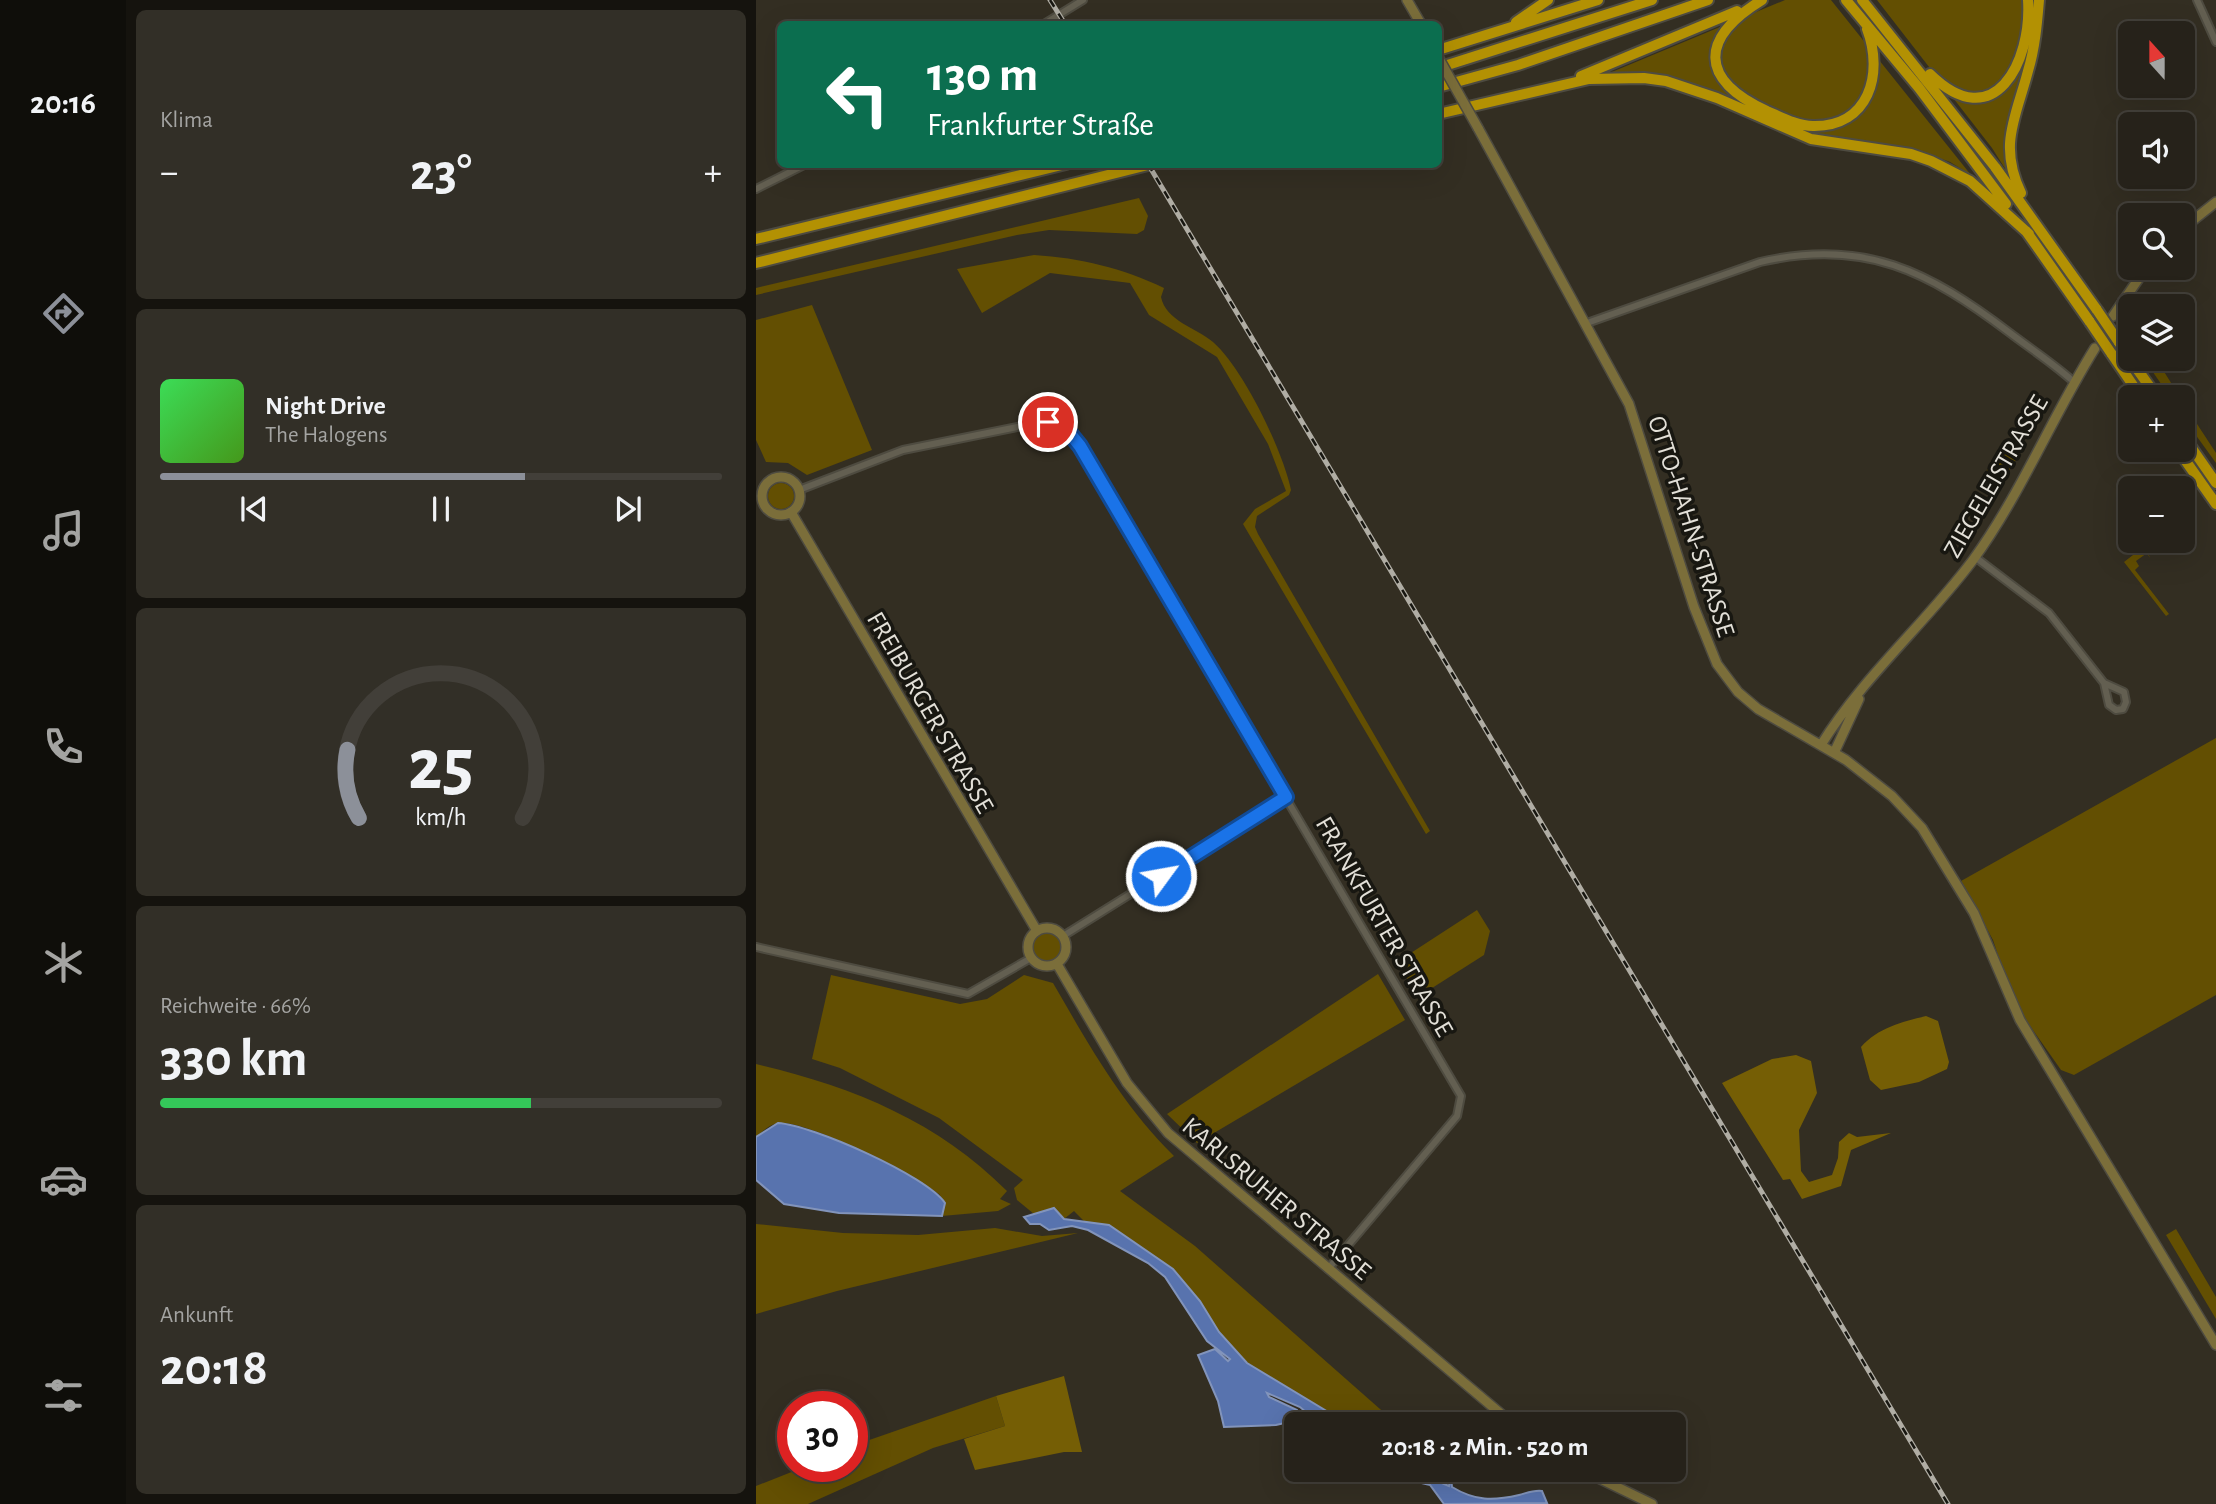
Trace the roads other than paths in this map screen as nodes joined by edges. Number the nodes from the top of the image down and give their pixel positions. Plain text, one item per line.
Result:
1 (1083, 0) edge
2 (1407, 0) edge
3 (1548, 0) edge
4 (1598, 0) edge
5 (1652, 0) edge
6 (1708, 0) edge
7 (1762, 0) edge
8 (1846, 0) edge
9 (1862, 0) edge
10 (2028, 0) edge
11 (2039, 0) edge
12 (2197, 0) edge
13 (1863, 20) junction
14 (1049, 21) edge
15 (1419, 21) edge
16 (1497, 33) junction
17 (1895, 38) junction
18 (2216, 42) edge
19 (1442, 49) edge
20 (1442, 64) edge
21 (1442, 67) edge
22 (1560, 85) junction
23 (1442, 86) edge
24 (1442, 113) edge
25 (798, 168) edge
26 (1049, 168) edge
27 (1136, 168) edge
28 (756, 189) edge
29 (2216, 202) edge
30 (2195, 219) edge
31 (2039, 226) junction
32 (2029, 234) junction
33 (756, 239) edge
34 (756, 263) edge
35 (2138, 280) edge
36 (2113, 316) dead end
37 (1587, 323) junction
38 (2118, 341) edge
39 (2095, 348) dead end
40 (2074, 382) junction
41 (2133, 385) edge
42 (2195, 453) edge
43 (2186, 462) edge
44 (2216, 483) edge
45 (799, 490) junction
46 (759, 503) edge
47 (2216, 505) edge
48 (791, 512) junction
49 (1975, 557) junction
50 (1867, 681) junction
51 (2105, 683) junction
52 (1821, 744) junction
53 (1834, 753) junction
54 (1286, 797) junction
55 (1037, 931) junction
56 (1063, 936) junction
57 (756, 947) edge
58 (1031, 958) junction
59 (1057, 964) junction
60 (1327, 1269) junction
61 (2216, 1345) edge
62 (1499, 1412) edge
63 (1607, 1482) edge
64 (1652, 1504) edge

1 - 14 street
2 - 15 street
3 - 16 highway
4 - 16 highway
5 - 21 highway
6 - 23 highway
7 - 13 highway
7 - 22 highway
8 - 13 highway
9 - 17 highway
10 - 17 highway
11 - 31 highway
12 - 18 street
13 - 32 highway
16 - 19 highway
17 - 31 highway
20 - 37 street, OTTO-HAHN-STRASSE, bridge
22 - 24 highway
22 - 32 highway
25 - 28 street
26 - 33 highway
27 - 34 highway
29 - 30 street
31 - 38 highway, bridge
32 - 41 highway, bridge
35 - 36 street
37 - 40 street
37 - 52 street, OTTO-HAHN-STRASSE
39 - 40 street, ZIEGELEISTRASSE
40 - 49 street, ZIEGELEISTRASSE
42 - 44 highway
43 - 47 highway
45 - 46 street
45 - 48 street
45 - 54 street, FRANKFURTER STRASSE
46 - 48 street
48 - 55 street, FREIBURGER STRASSE
49 - 50 street, ZIEGELEISTRASSE
49 - 51 street
50 - 52 street, ZIEGELEISTRASSE
50 - 53 street, ZIEGELEISTRASSE
51 - 51 street
52 - 53 street, OTTO-HAHN-STRASSE
53 - 61 street, OTTO-HAHN-STRASSE
54 - 56 street
54 - 60 street, FRANKFURTER STRASSE
55 - 56 street
55 - 58 street
56 - 59 street
57 - 58 street
58 - 59 street
59 - 60 street, KARLSRUHER STRASSE
60 - 62 street, KARLSRUHER STRASSE
63 - 64 street

